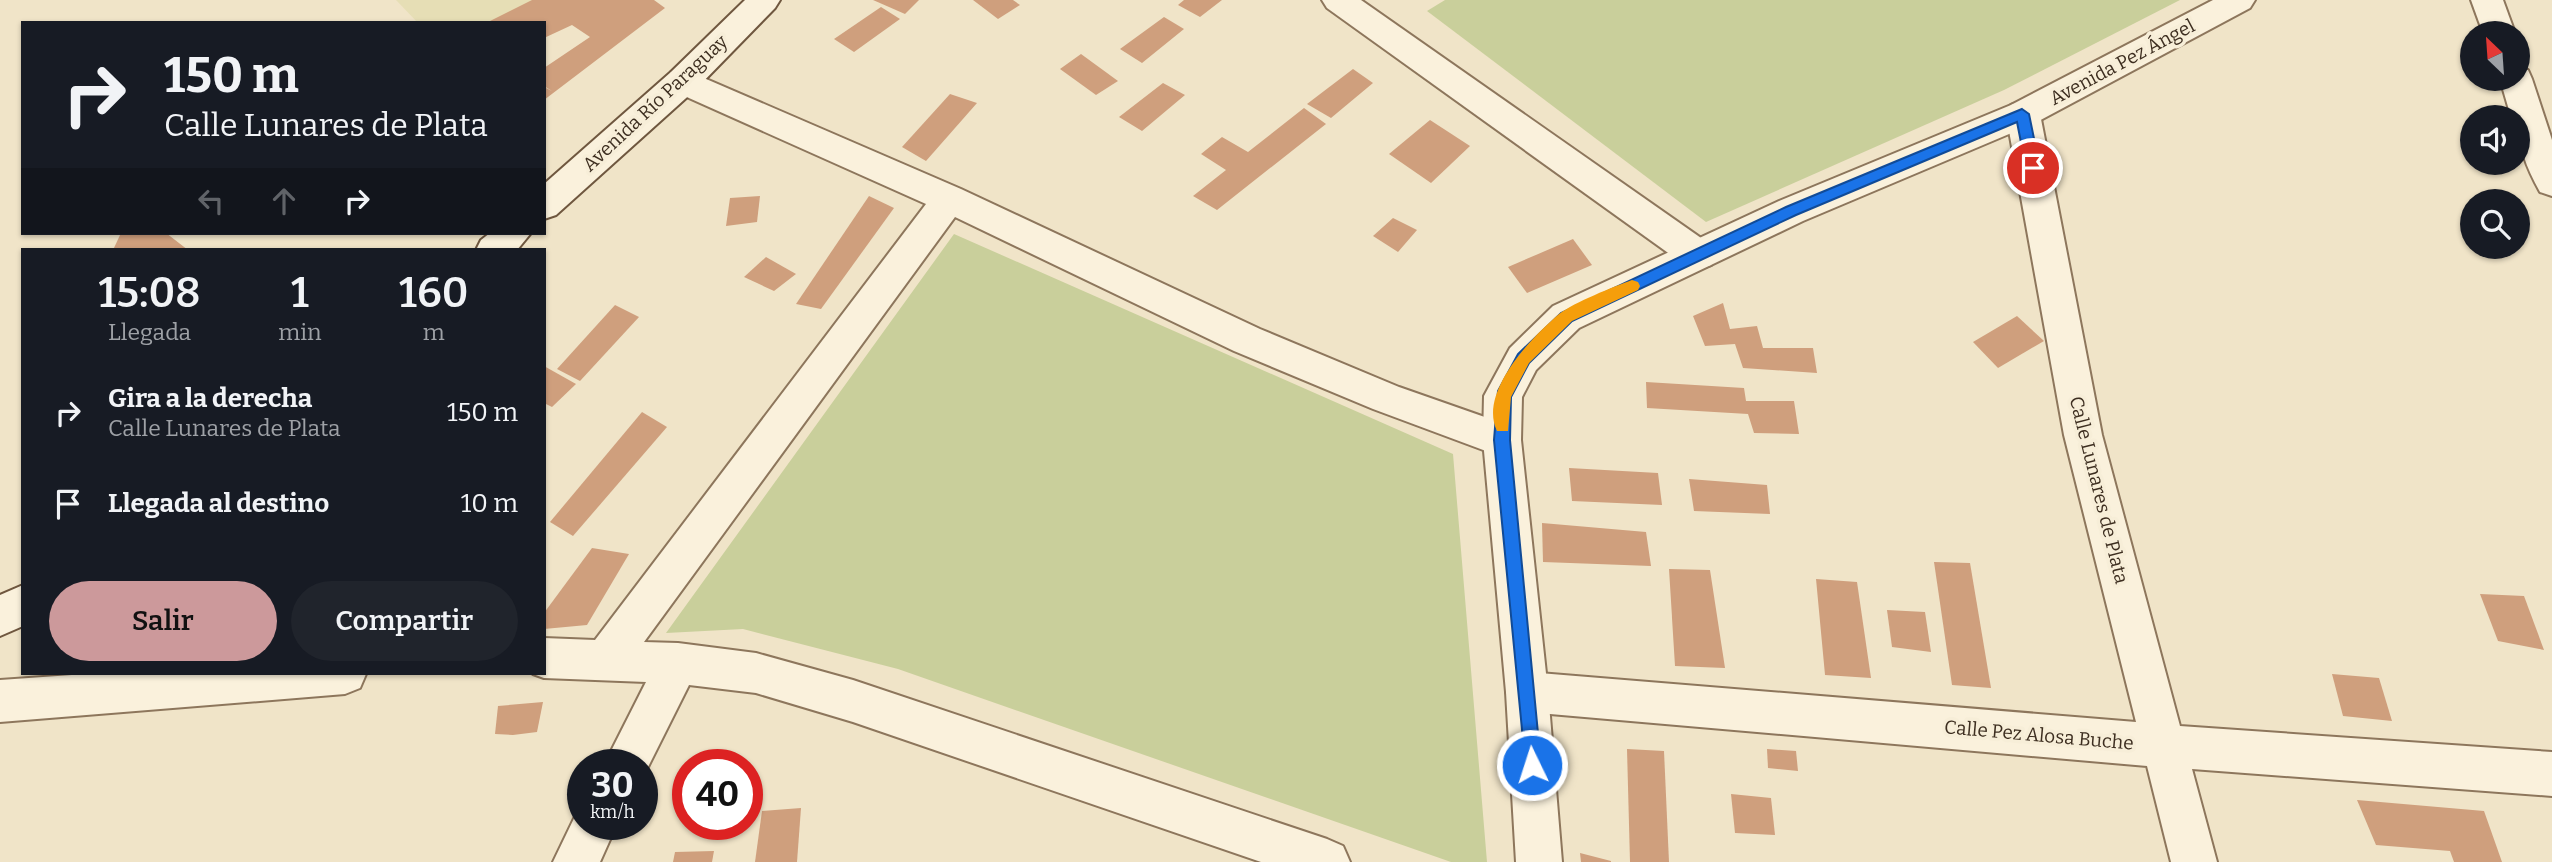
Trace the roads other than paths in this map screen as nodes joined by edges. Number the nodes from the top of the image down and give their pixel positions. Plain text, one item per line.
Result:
1 (764, 0) edge
2 (1338, 0) edge
3 (2239, 0) edge
4 (2487, 0) edge
5 (2495, 21) edge
6 (683, 81) junction
7 (2520, 91) edge
8 (2022, 114) junction
9 (2552, 183) edge
10 (949, 200) junction
11 (546, 203) edge
12 (511, 235) edge
13 (496, 248) edge
14 (1698, 255) junction
15 (1502, 440) junction
16 (21, 605) edge
17 (0, 617) edge
18 (546, 658) edge
19 (606, 659) junction
20 (678, 663) junction
21 (332, 675) edge
22 (1527, 692) junction
23 (0, 701) edge
24 (2165, 746) junction
25 (634, 749) edge
26 (2552, 774) edge
27 (587, 840) edge
28 (576, 862) edge
29 (1327, 862) edge
30 (1539, 862) edge
31 (2194, 862) edge

1 - 6 street, Avenida Río Paraguay
2 - 14 street
3 - 8 street, Avenida Pez Ángel
4 - 5 street
6 - 10 street
6 - 11 street, Avenida Río Paraguay
7 - 9 street
8 - 14 street, Avenida Pez Ángel
8 - 24 street, Calle Lunares de Plata
10 - 15 street
10 - 19 street
12 - 13 street
14 - 15 street, Avenida Pez Ángel
15 - 22 street, Avenida Pez Ángel
16 - 17 street
18 - 19 street
19 - 20 street
20 - 25 street
20 - 29 street
21 - 23 street
22 - 24 street, Calle Pez Alosa Buche
22 - 30 street, Avenida Pez Ángel
24 - 26 street, Calle Pez Alosa Buche
24 - 31 street, Calle Lunares de Plata
27 - 28 street

